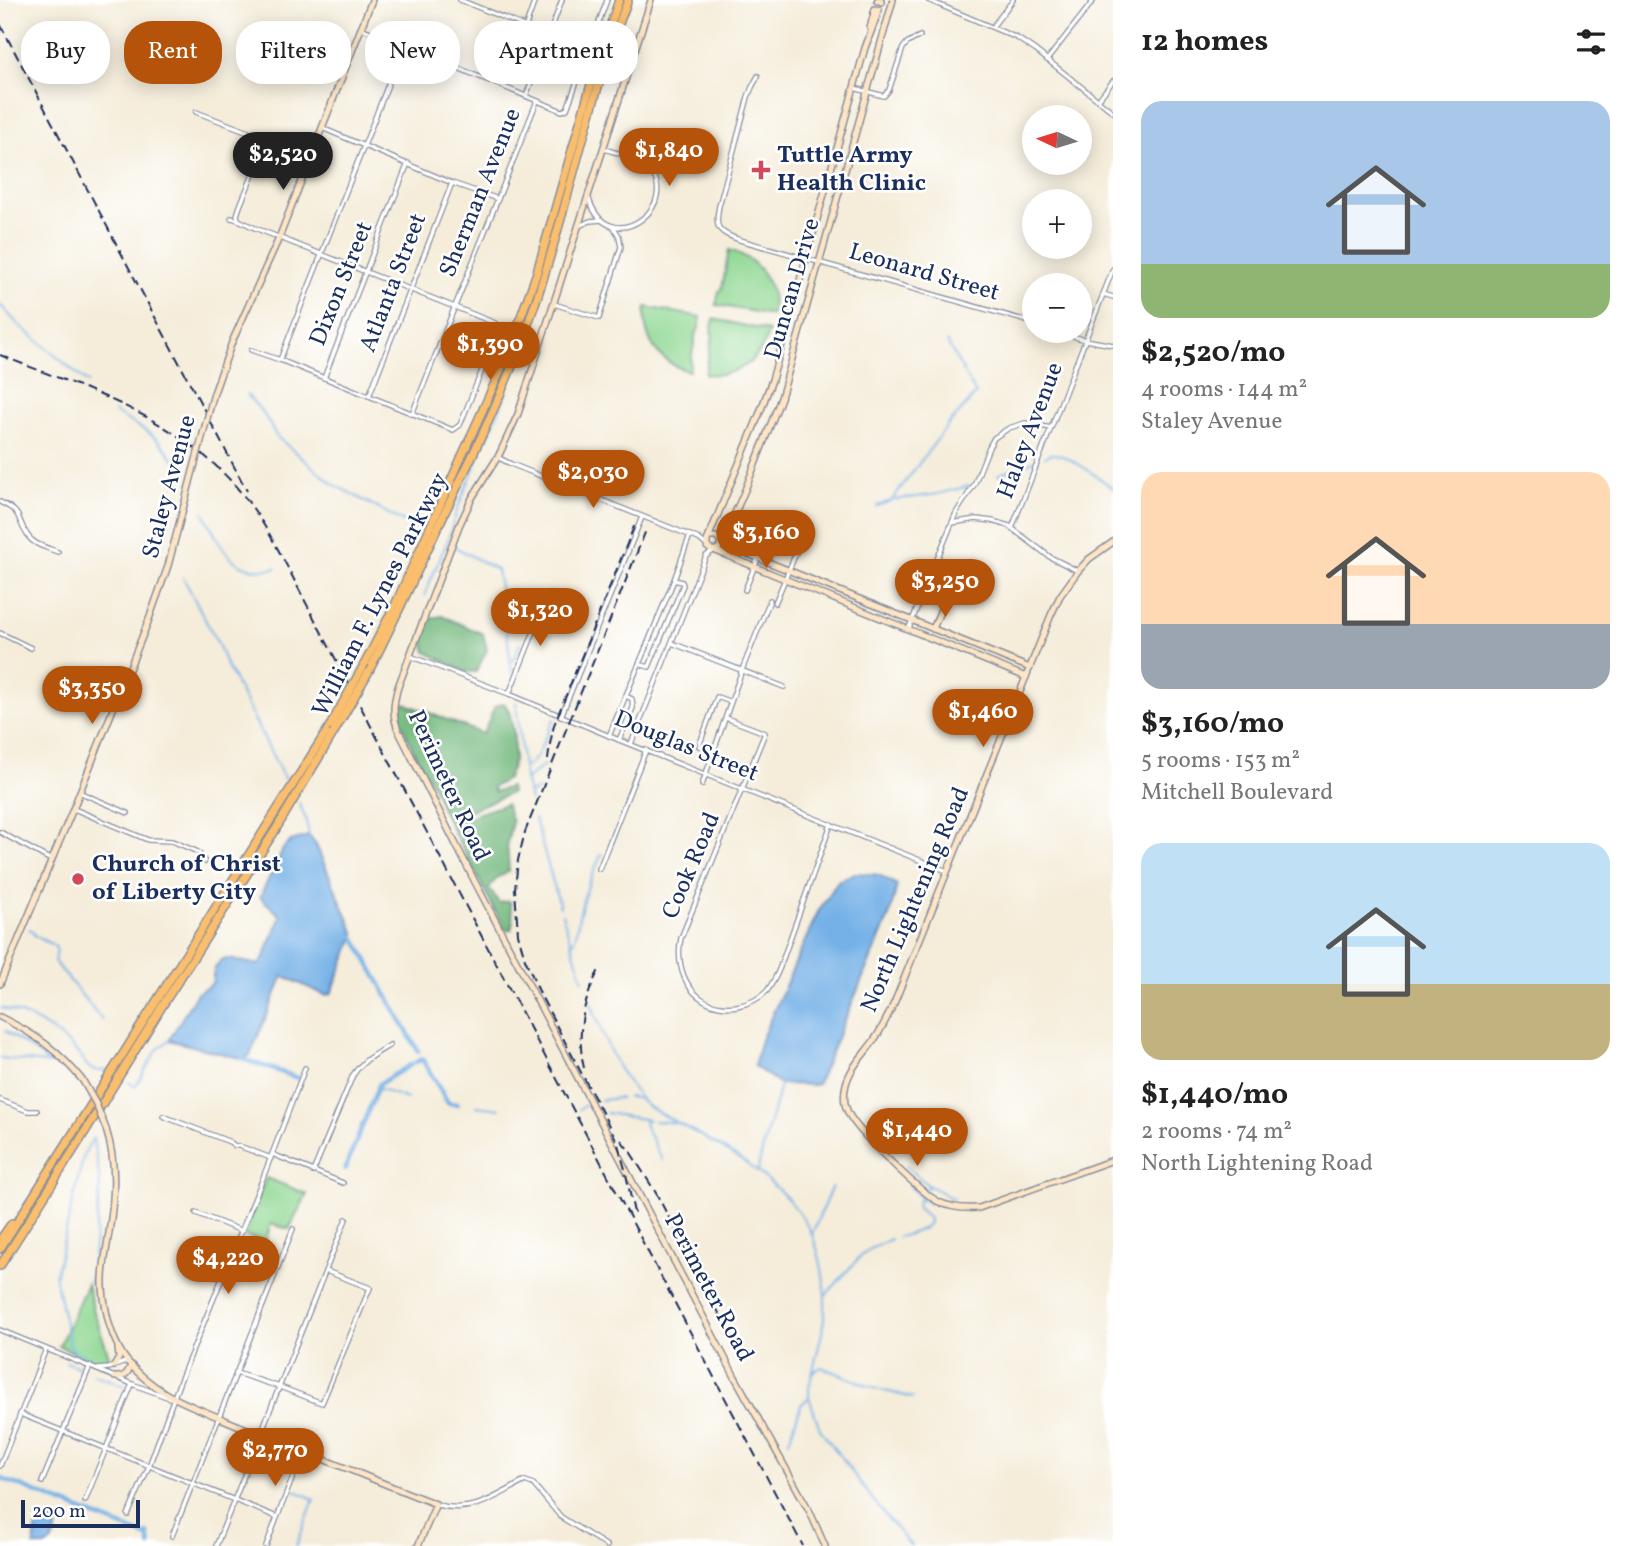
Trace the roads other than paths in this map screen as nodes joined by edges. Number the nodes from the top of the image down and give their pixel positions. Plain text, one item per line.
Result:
1 (372, 0) edge
2 (460, 0) edge
3 (535, 0) edge
4 (562, 0) edge
5 (607, 0) edge
6 (620, 0) edge
7 (628, 0) edge
8 (651, 0) edge
9 (893, 0) edge
10 (928, 0) edge
11 (1013, 0) edge
12 (1094, 0) edge
13 (877, 10) dead end
14 (512, 21) edge
15 (527, 21) edge
16 (993, 27) junction
17 (361, 28) junction
18 (365, 30) edge
19 (920, 36) dead end
20 (1047, 60) junction
21 (758, 76) dead end
22 (1113, 81) edge
23 (388, 84) edge
24 (497, 84) edge
25 (854, 88) junction
26 (867, 92) junction
27 (526, 96) junction
28 (1098, 100) junction
29 (537, 101) junction
30 (196, 112) dead end
31 (1113, 112) edge
32 (322, 128) junction
33 (267, 139) junction
34 (363, 146) junction
35 (604, 149) junction
36 (311, 155) junction
37 (408, 163) junction
38 (452, 183) junction
39 (588, 196) junction
40 (498, 200) junction
41 (231, 218) dead end
42 (239, 219) junction
43 (601, 220) junction
44 (613, 226) junction
45 (577, 228) junction
46 (279, 237) junction
47 (321, 254) junction
48 (806, 259) junction
49 (819, 262) junction
50 (1113, 270) edge
51 (366, 272) junction
52 (410, 290) junction
53 (1103, 294) junction
54 (1113, 297) edge
55 (554, 304) junction
56 (454, 308) junction
57 (1022, 320) edge
58 (1092, 322) edge
59 (1092, 341) edge
60 (1084, 343) edge
61 (1113, 345) edge
62 (251, 350) dead end
63 (280, 360) junction
64 (324, 378) junction
65 (368, 396) junction
66 (761, 410) junction
67 (412, 414) junction
68 (774, 415) junction
69 (756, 422) junction
70 (769, 428) junction
71 (1051, 428) junction
72 (497, 457) junction
73 (0, 502) edge
74 (642, 516) junction
75 (952, 523) junction
76 (1012, 528) junction
77 (727, 532) junction
78 (690, 535) junction
79 (710, 537) junction
80 (699, 539) junction
81 (765, 541) dead end
82 (721, 542) junction
83 (1113, 542) edge
84 (706, 546) junction
85 (729, 546) junction
86 (714, 551) junction
87 (58, 552) dead end
88 (796, 553) dead end
89 (706, 556) junction
90 (757, 558) junction
91 (754, 567) junction
92 (789, 570) junction
93 (1078, 571) junction
94 (785, 579) junction
95 (674, 580) junction
96 (824, 585) junction
97 (745, 590) dead end
98 (821, 593) junction
99 (549, 594) dead end
100 (770, 600) dead end
101 (775, 603) dead end
102 (941, 609) dead end
103 (912, 620) junction
104 (909, 629) junction
105 (933, 629) junction
106 (0, 634) edge
107 (672, 643) junction
108 (31, 648) dead end
109 (994, 653) junction
110 (410, 656) junction
111 (990, 662) junction
112 (639, 664) junction
113 (1030, 668) junction
114 (742, 670) junction
115 (1026, 677) junction
116 (784, 687) dead end
117 (509, 694) junction
118 (626, 696) junction
119 (731, 702) junction
120 (561, 716) junction
121 (726, 718) junction
122 (609, 736) junction
123 (619, 740) junction
124 (631, 744) junction
125 (646, 750) junction
126 (714, 752) junction
127 (706, 775) junction
128 (702, 785) dead end
129 (743, 789) junction
130 (79, 792) junction
131 (73, 809) junction
132 (128, 813) dead end
133 (831, 824) junction
134 (0, 832) edge
135 (51, 860) junction
136 (205, 862) dead end
137 (599, 869) dead end
138 (948, 872) junction
139 (0, 984) edge
140 (0, 1017) edge
141 (390, 1045) dead end
142 (305, 1068) dead end
143 (0, 1100) edge
144 (37, 1111) dead end
145 (163, 1116) dead end
146 (271, 1156) junction
147 (1113, 1160) edge
148 (313, 1171) junction
149 (46, 1178) junction
150 (343, 1183) dead end
151 (195, 1213) dead end
152 (346, 1219) dead end
153 (293, 1229) dead end
154 (242, 1231) junction
155 (0, 1240) edge
156 (215, 1243) dead end
157 (0, 1249) edge
158 (234, 1250) junction
159 (185, 1265) dead end
160 (0, 1266) edge
161 (326, 1271) junction
162 (223, 1278) junction
163 (0, 1330) edge
164 (117, 1345) junction
165 (46, 1349) junction
166 (130, 1363) junction
167 (90, 1366) junction
168 (114, 1366) junction
169 (96, 1369) junction
170 (236, 1373) junction
171 (115, 1377) junction
172 (132, 1384) junction
173 (280, 1387) junction
174 (174, 1400) junction
175 (20, 1414) junction
176 (218, 1417) junction
177 (63, 1431) junction
178 (260, 1435) junction
179 (106, 1448) junction
180 (303, 1451) junction
181 (0, 1466) edge
182 (149, 1466) junction
183 (42, 1482) dead end
184 (192, 1483) junction
185 (233, 1500) junction
186 (85, 1501) dead end
187 (436, 1504) junction
188 (128, 1515) dead end
189 (277, 1517) junction
190 (172, 1536) dead end
191 (216, 1546) edge
192 (266, 1546) edge
193 (418, 1546) edge
194 (607, 1546) edge
195 (825, 1546) edge

1 - 17 street, Staley Avenue
2 - 14 street
3 - 15 street
4 - 27 street, Sherman Avenue
5 - 29 street
6 - 149 highway, William F. Lynes Parkway, bridge
7 - 160 highway, William F. Lynes Parkway, bridge
8 - 35 street, Perimeter Road
9 - 26 street, Duncan Drive
10 - 16 street
11 - 16 street
12 - 20 street
13 - 25 street, Duncan Drive
16 - 20 street
17 - 18 street
17 - 32 street, Staley Avenue
19 - 26 street
20 - 28 street
21 - 48 street, Leonard Street
22 - 28 street
23 - 34 street
24 - 27 street
25 - 26 street
25 - 48 street, Duncan Drive
26 - 49 street, Duncan Drive
27 - 29 street
28 - 31 street
29 - 40 street, Sherman Avenue
30 - 33 street
32 - 34 street
32 - 36 street, Staley Avenue
33 - 36 street
33 - 42 street
34 - 37 street
34 - 47 street
35 - 39 street, Perimeter Road
35 - 44 street
36 - 46 street, Staley Avenue
37 - 38 street
37 - 51 street, Dixon Street
38 - 40 street
38 - 52 street, Atlanta Street
39 - 43 street
39 - 45 street, Perimeter Road
40 - 56 street, Sherman Avenue
41 - 42 street
42 - 46 street
43 - 44 street
43 - 45 street
44 - 55 street
45 - 55 street, Perimeter Road
46 - 47 street
46 - 130 street, Staley Avenue, bridge
47 - 51 street
47 - 63 street
48 - 49 street, Leonard Street
48 - 66 street, Duncan Drive
49 - 57 street, Leonard Street
49 - 68 street, Duncan Drive
50 - 53 street, Haley Avenue
51 - 52 street
51 - 64 street, Dixon Street
52 - 56 street
52 - 65 street, Atlanta Street
53 - 54 street
53 - 58 street, Haley Avenue
55 - 72 street, Perimeter Road
56 - 67 street, Sherman Avenue
56 - 67 street
59 - 61 street
60 - 71 street, Haley Avenue
62 - 63 street
63 - 64 street
64 - 65 street
65 - 67 street
66 - 68 street
66 - 69 street, Duncan Drive
68 - 70 street, Duncan Drive
69 - 70 street
69 - 79 street, Duncan Drive
70 - 77 street, Duncan Drive
71 - 75 street
71 - 76 street, Haley Avenue
72 - 74 street
72 - 110 street, Perimeter Road
73 - 87 street
74 - 78 street
74 - 120 street
75 - 76 street
75 - 103 street
76 - 93 street
77 - 82 street, Duncan Drive
77 - 85 street
78 - 80 street
78 - 95 street
79 - 80 street
79 - 82 street
79 - 84 street
80 - 84 street
81 - 90 street
82 - 85 street
82 - 86 street
83 - 93 street, North Lightening Road
84 - 86 street
84 - 89 street
85 - 90 street
86 - 89 street
86 - 91 street
88 - 92 street
89 - 107 street
90 - 91 street
90 - 92 street
91 - 94 street
91 - 97 street
92 - 94 street
92 - 96 street
93 - 113 street, North Lightening Road
94 - 98 street
94 - 101 street
95 - 112 street
95 - 112 street
96 - 98 street
96 - 103 street
98 - 104 street
99 - 117 street
100 - 114 street
102 - 105 street
103 - 104 street
103 - 105 street
104 - 111 street
105 - 109 street
106 - 108 street
107 - 114 street
107 - 124 street
109 - 111 street
109 - 113 street
110 - 117 street, Douglas Street
110 - 195 street, Perimeter Road
111 - 115 street
112 - 118 street
113 - 115 street, North Lightening Road
114 - 116 street
114 - 119 street
115 - 138 street, North Lightening Road
117 - 120 street, Douglas Street
118 - 122 street
118 - 123 street
119 - 121 street
119 - 126 street
120 - 122 street, Douglas Street
121 - 126 street
121 - 129 street, Cook Road
122 - 123 street, Douglas Street
123 - 124 street, Douglas Street
124 - 125 street, Douglas Street
125 - 127 street, Douglas Street
125 - 137 street
126 - 127 street
127 - 128 street
127 - 129 street, Douglas Street
129 - 133 street, Douglas Street
129 - 133 street, Cook Road
130 - 131 street, Staley Avenue
130 - 132 street
131 - 135 street, Staley Avenue
131 - 136 street
133 - 138 street, Douglas Street
134 - 135 street
135 - 139 street, Staley Avenue
138 - 147 street, North Lightening Road
140 - 164 street, bridge
141 - 148 street
142 - 146 street
143 - 144 street
145 - 146 street
146 - 148 street
146 - 154 street
148 - 150 street
149 - 155 highway
149 - 157 highway, William F. Lynes Parkway
151 - 154 street
152 - 161 street
153 - 170 street
154 - 158 street
156 - 158 street
158 - 162 street
159 - 162 street
161 - 173 street
161 - 173 street
162 - 174 street
163 - 165 street
164 - 166 street
164 - 168 street
165 - 167 street
165 - 175 street
166 - 168 street
166 - 171 street
166 - 174 street
167 - 169 street
167 - 177 street
168 - 169 street
169 - 171 street
170 - 173 street
170 - 176 street
171 - 172 street
172 - 174 street
172 - 179 street
173 - 178 street
174 - 176 street
174 - 182 street
175 - 177 street
175 - 181 street
176 - 178 street
176 - 184 street
177 - 179 street
177 - 183 street
178 - 180 street
178 - 185 street
179 - 182 street
179 - 186 street
180 - 187 street
180 - 189 street
182 - 184 street
182 - 188 street
184 - 185 street
184 - 190 street
185 - 189 street
185 - 191 street
187 - 193 street
187 - 194 street
189 - 192 street

